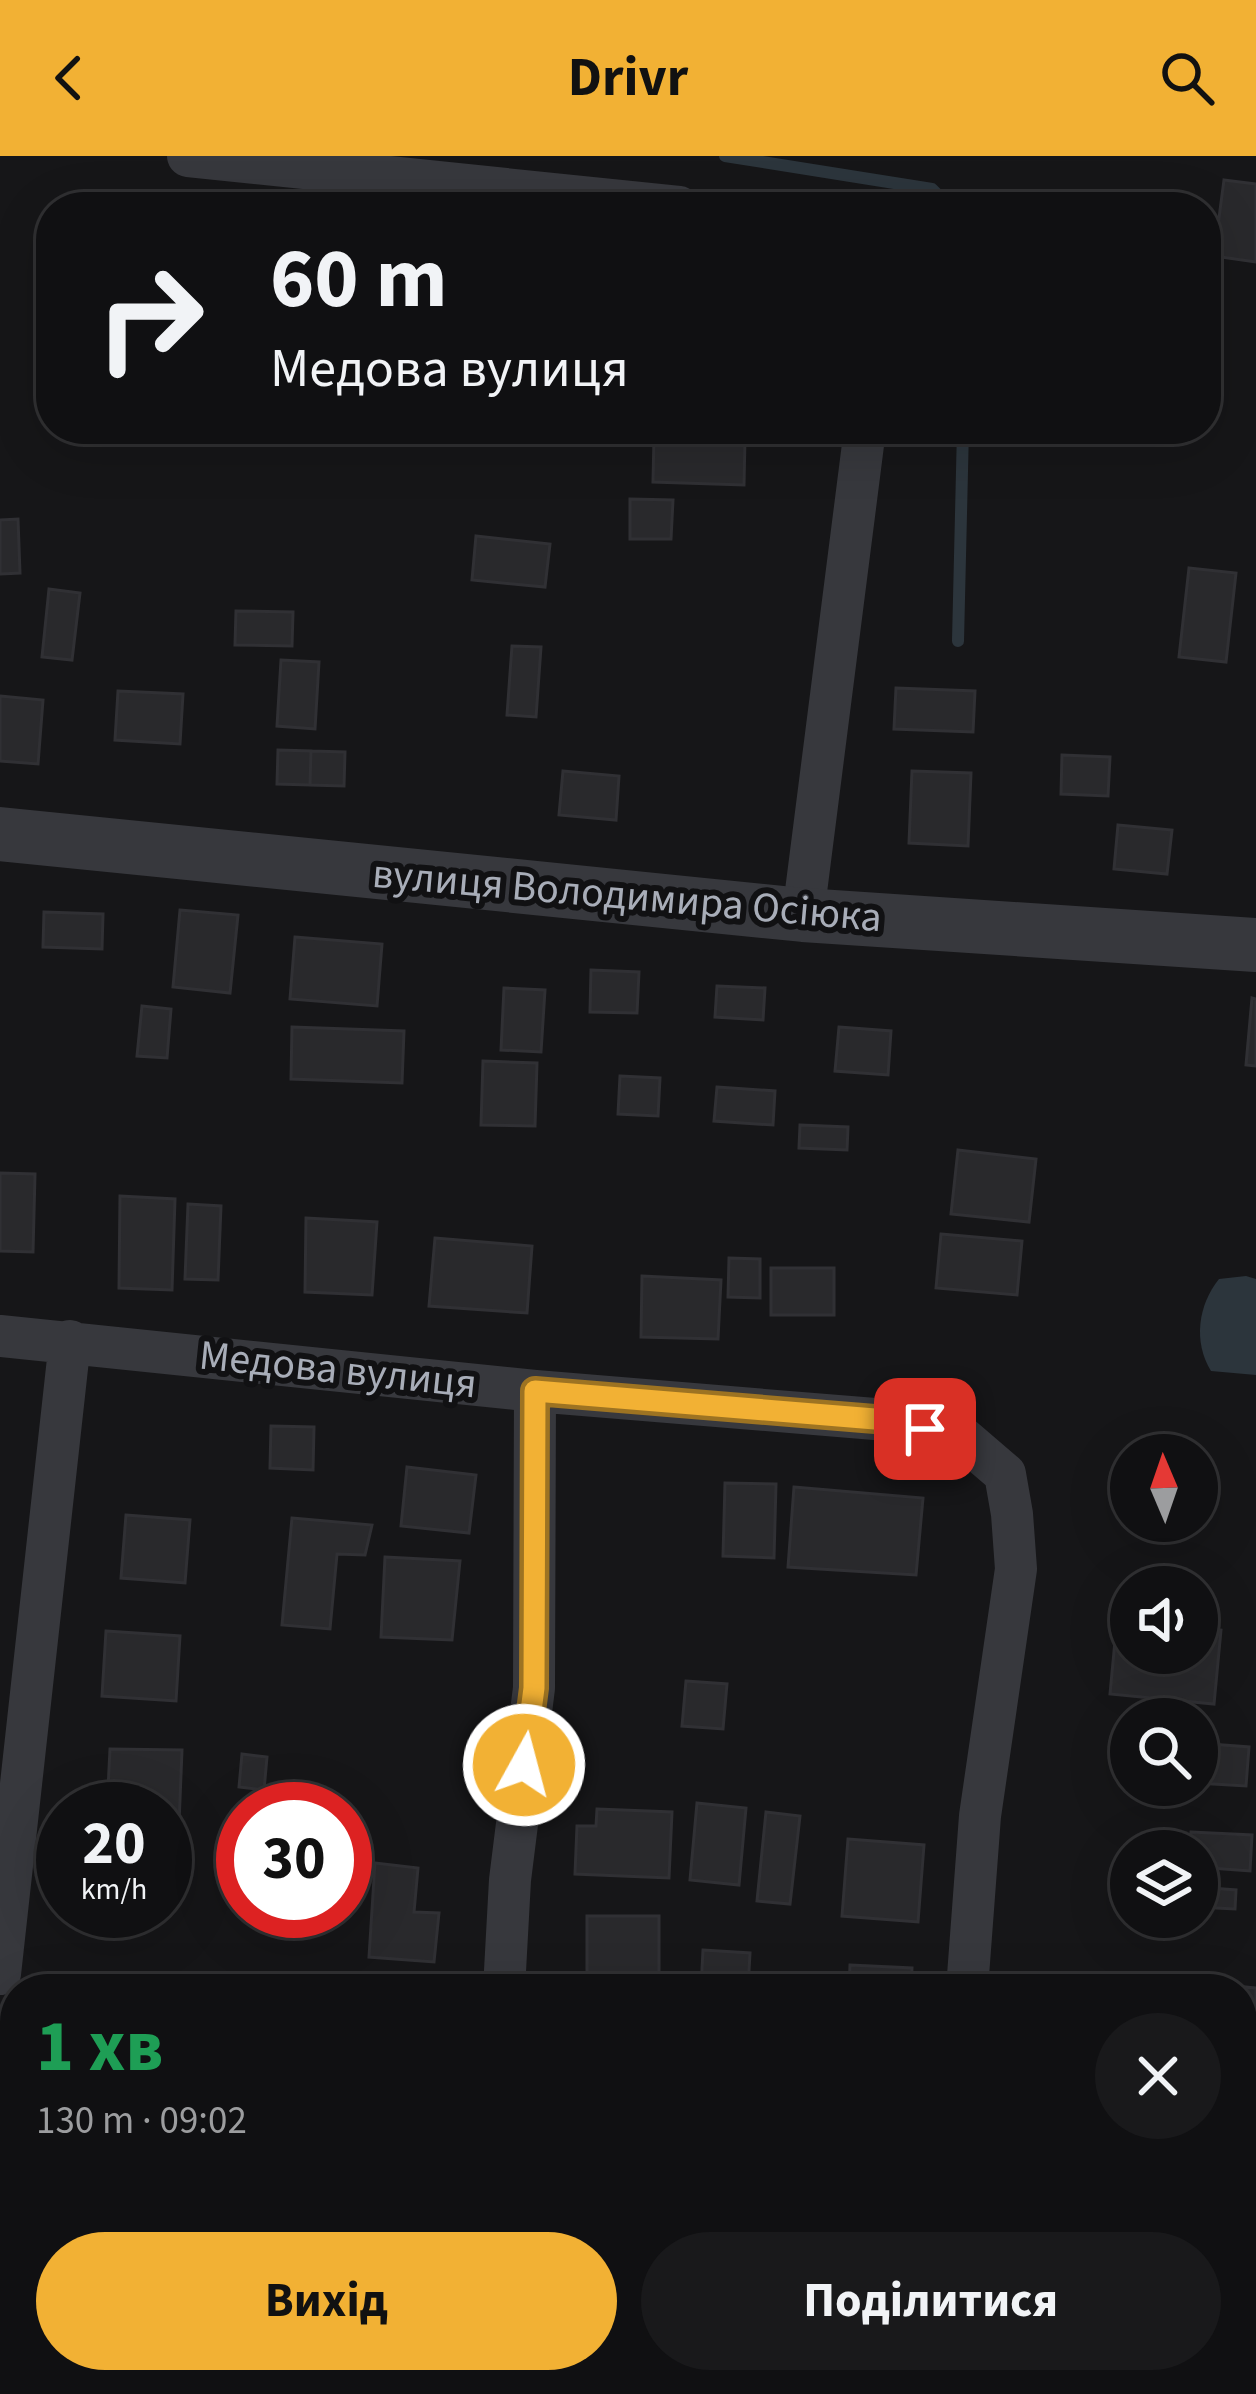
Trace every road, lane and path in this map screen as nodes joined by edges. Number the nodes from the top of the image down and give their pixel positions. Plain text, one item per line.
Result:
1 (188, 156) edge
2 (535, 192) edge
3 (863, 444) edge
4 (0, 834) edge
5 (803, 915) junction
6 (1256, 945) edge
7 (0, 1336) edge
8 (70, 1341) junction
9 (535, 1391) junction
10 (0, 1974) edge
11 (505, 1974) edge
12 (968, 1974) edge

1 - 2 street
3 - 5 street
4 - 5 street, вулиця Володимира Осіюка
5 - 6 street, вулиця Володимира Осіюка
7 - 8 street, Медова вулиця
8 - 9 street, Медова вулиця
8 - 10 street
9 - 11 street
9 - 12 street, Медова вулиця

